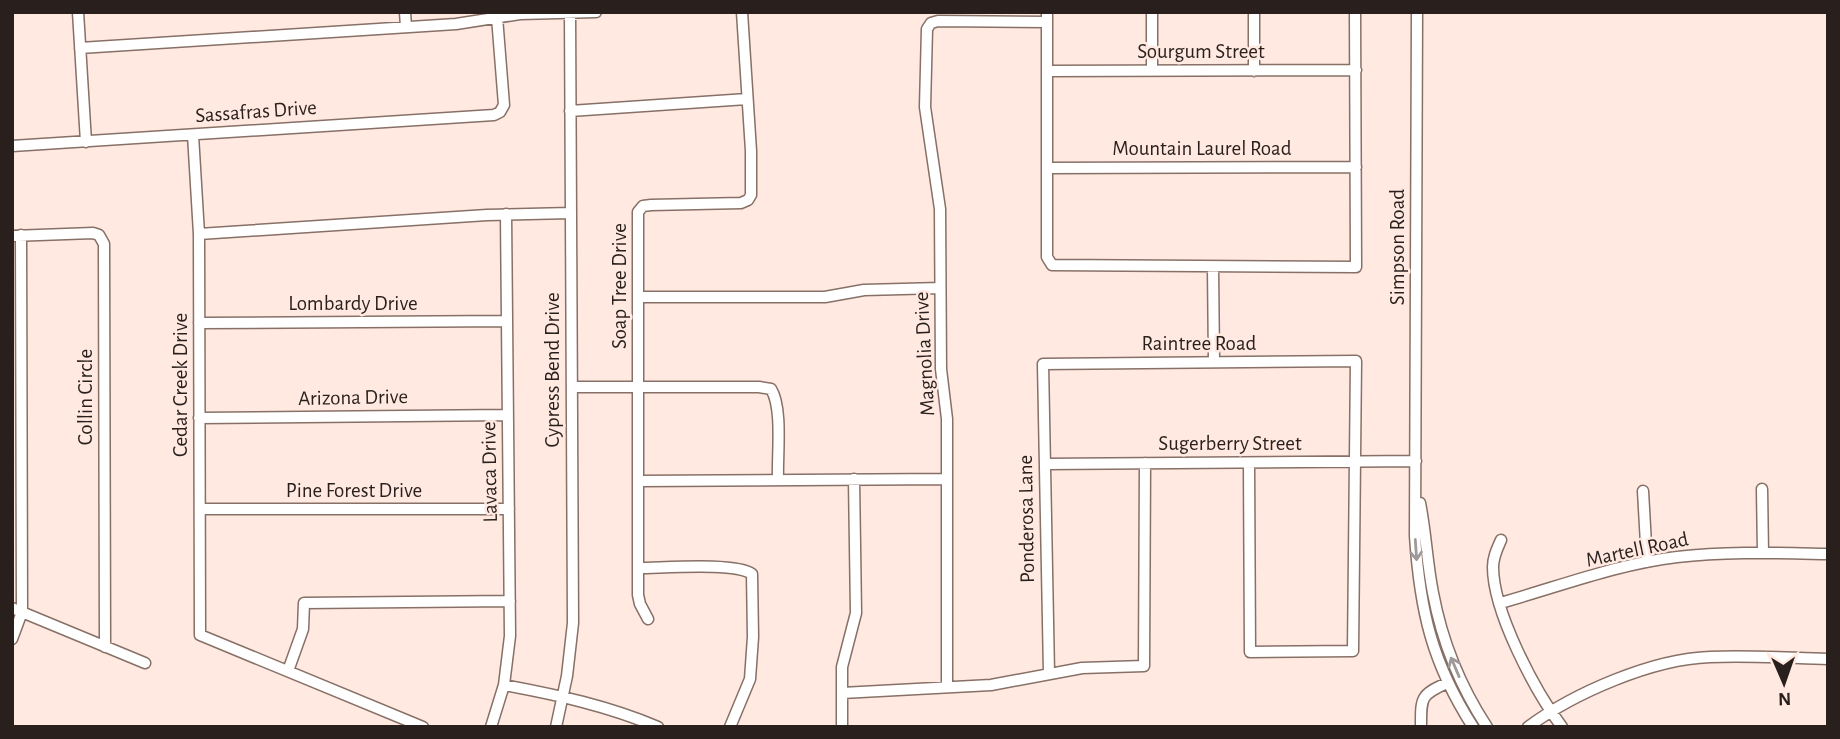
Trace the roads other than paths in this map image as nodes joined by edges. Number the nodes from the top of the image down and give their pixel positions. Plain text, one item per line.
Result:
1 (78, 12) edge
2 (405, 12) edge
3 (596, 12) edge
4 (742, 12) edge
5 (1152, 12) edge
6 (1254, 12) edge
7 (1355, 12) edge
8 (1417, 12) edge
9 (570, 13) edge
10 (497, 17) junction
11 (1047, 17) edge
12 (406, 27) junction
13 (80, 48) junction
14 (1047, 71) junction
15 (1152, 71) junction
16 (1254, 71) junction
17 (1356, 71) junction
18 (747, 100) junction
19 (570, 111) junction
20 (193, 135) junction
21 (86, 142) junction
22 (12, 146) edge
23 (1356, 167) junction
24 (1047, 168) junction
25 (570, 213) junction
26 (506, 215) junction
27 (199, 234) junction
28 (17, 236) edge
29 (1213, 267) junction
30 (940, 288) junction
31 (638, 297) junction
32 (507, 321) junction
33 (199, 323) junction
34 (1214, 362) junction
35 (1044, 364) joint
36 (572, 387) junction
37 (638, 388) junction
38 (508, 415) junction
39 (199, 418) junction
40 (1416, 461) junction
41 (1355, 462) junction
42 (1145, 463) junction
43 (1249, 463) junction
44 (1045, 464) junction
45 (778, 479) junction
46 (855, 479) junction
47 (947, 479) junction
48 (639, 481) junction
49 (1416, 482) junction
50 (1762, 489) dead end
51 (1643, 491) dead end
52 (200, 509) junction
53 (509, 509) junction
54 (1501, 540) dead end
55 (1763, 553) junction
56 (1828, 554) edge
57 (1647, 562) junction
58 (639, 568) junction
59 (510, 601) junction
60 (1500, 603) junction
61 (17, 610) edge
62 (648, 619) dead end
63 (12, 639) edge
64 (105, 647) junction
65 (1828, 659) edge
66 (145, 663) dead end
67 (288, 671) junction
68 (1049, 673) junction
69 (1447, 683) junction
70 (505, 685) junction
71 (947, 685) junction
72 (842, 693) junction
73 (564, 696) junction
74 (1550, 711) junction
75 (423, 727) edge
76 (491, 727) edge
77 (556, 727) edge
78 (658, 727) edge
79 (730, 727) edge
80 (842, 727) edge
81 (1421, 727) edge
82 (1473, 727) edge
83 (1487, 727) edge
84 (1528, 727) edge
85 (1562, 727) edge

1 - 13 street
2 - 12 street
3 - 9 street
4 - 18 street, Soap Tree Drive
5 - 15 street
6 - 16 street
7 - 17 street
8 - 40 street, Simpson Road
9 - 10 street
9 - 19 street, Cypress Bend Drive
10 - 12 street
10 - 20 street, Sassafras Drive
11 - 14 street
11 - 30 street, Magnolia Drive
12 - 13 street
13 - 21 street
14 - 15 street, Sourgum Street
14 - 24 street
15 - 16 street, Sourgum Street
16 - 17 street, Sourgum Street
17 - 23 street
18 - 19 street
18 - 31 street, Soap Tree Drive
19 - 25 street, Cypress Bend Drive
20 - 21 street, Sassafras Drive
20 - 27 street, Cedar Creek Drive
21 - 22 street, Sassafras Drive
23 - 24 street, Mountain Laurel Road
23 - 29 street
24 - 29 street
25 - 26 street
25 - 36 street, Cypress Bend Drive
26 - 27 street
26 - 32 street, Lavaca Drive
27 - 33 street, Cedar Creek Drive
28 - 61 street
28 - 64 street, Collin Circle
29 - 34 street
30 - 31 street
30 - 47 street, Magnolia Drive
31 - 37 street, Soap Tree Drive
32 - 33 street, Lombardy Drive
32 - 38 street, Lavaca Drive
33 - 39 street, Cedar Creek Drive
34 - 35 street, Raintree Road
34 - 41 street, Raintree Road
35 - 44 street, Ponderosa Lane
36 - 37 street
36 - 73 street, Cypress Bend Drive
37 - 45 street
37 - 48 street, Soap Tree Drive
38 - 39 street, Arizona Drive
38 - 53 street, Lavaca Drive
39 - 52 street, Cedar Creek Drive
40 - 41 street, Sugerberry Street
40 - 49 street, Simpson Road
41 - 43 street, Sugerberry Street
41 - 43 street
42 - 43 street, Sugerberry Street
42 - 44 street, Sugerberry Street
42 - 68 street
44 - 68 street, Ponderosa Lane
45 - 46 street
45 - 48 street
46 - 47 street
46 - 72 street
47 - 71 street, Magnolia Drive
48 - 58 street, Soap Tree Drive
49 -> 69 street, Simpson Road
83 -> 49 street, Simpson Road
50 - 55 street
51 - 57 street
52 - 53 street, Pine Forest Drive
52 - 67 street, Cedar Creek Drive
53 - 59 street, Lavaca Drive
54 - 60 street
55 - 56 street, Martell Road
55 - 57 street, Martell Road
57 - 60 street, Martell Road
58 - 62 street, Soap Tree Drive
58 - 79 street
59 - 67 street
59 - 70 street, Lavaca Drive
60 - 74 street
61 - 63 street
61 - 64 street
64 - 66 street
65 - 74 street
67 - 75 street
68 - 71 street
69 - 81 street
69 - 82 street, Simpson Road
70 - 73 street
70 - 76 street, Lavaca Drive
71 - 72 street
72 - 80 street
73 - 77 street, Cypress Bend Drive
73 - 78 street
74 - 84 street
74 - 85 street

